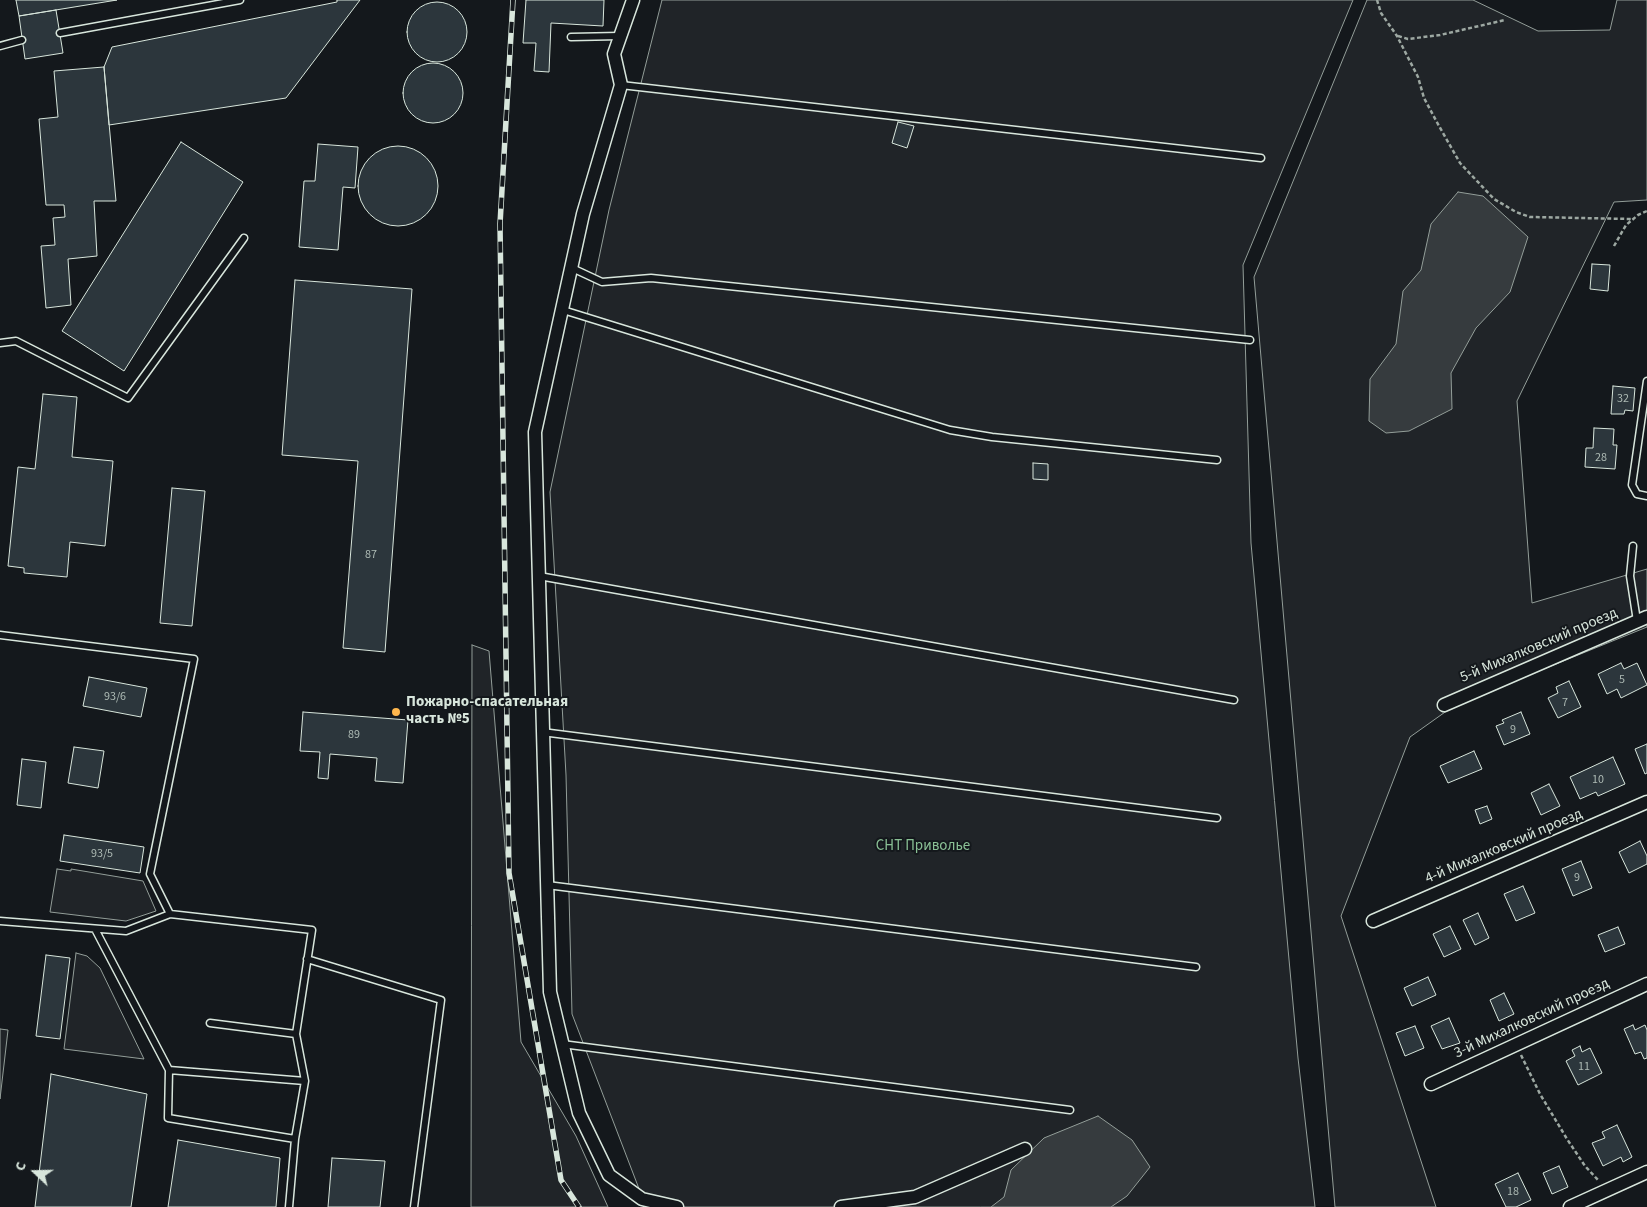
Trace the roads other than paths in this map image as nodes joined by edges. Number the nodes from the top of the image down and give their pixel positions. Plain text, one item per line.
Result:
1 (240, 0) edge
2 (633, 0) edge
3 (60, 33) dead end
4 (620, 36) junction
5 (571, 37) dead end
6 (22, 40) dead end
7 (0, 46) edge
8 (621, 86) junction
9 (1261, 158) dead end
10 (244, 238) dead end
11 (572, 268) junction
12 (563, 310) junction
13 (1250, 340) dead end
14 (0, 343) edge
15 (1647, 381) edge
16 (1217, 460) dead end
17 (1647, 496) edge
18 (1633, 546) dead end
19 (539, 576) junction
20 (1642, 619) edge
21 (0, 634) edge
22 (1234, 700) dead end
23 (1444, 705) dead end
24 (542, 732) junction
25 (1647, 802) edge
26 (1217, 818) dead end
27 (546, 885) junction
28 (170, 914) junction
29 (1373, 921) dead end
30 (0, 922) edge
31 (95, 929) junction
32 (307, 959) junction
33 (1196, 967) dead end
34 (1647, 984) edge
35 (210, 1023) dead end
36 (296, 1034) junction
37 (562, 1044) junction
38 (169, 1070) junction
39 (305, 1081) junction
40 (1431, 1084) dead end
41 (1070, 1110) dead end
42 (294, 1138) junction
43 (1024, 1149) dead end
44 (1647, 1172) edge
45 (289, 1207) edge
46 (414, 1207) edge
47 (677, 1207) edge
48 (841, 1207) edge
49 (1570, 1207) edge

1 - 3 lane
2 - 4 street
4 - 5 lane
4 - 8 street
6 - 7 lane
8 - 9 lane
8 - 11 street
10 - 14 lane
11 - 12 street
11 - 13 lane
12 - 16 lane
12 - 19 street
15 - 17 lane
18 - 20 lane
19 - 22 lane
19 - 24 street
20 - 23 street, 5-й Михалковский проезд
21 - 28 lane
24 - 26 lane
24 - 27 street
25 - 29 street, 4-й Михалковский проезд
27 - 33 lane
27 - 37 street
28 - 31 lane
28 - 32 lane
30 - 31 lane
31 - 38 lane
32 - 36 lane
32 - 46 lane
34 - 40 street, 3-й Михалковский проезд
35 - 36 lane
36 - 39 lane
37 - 41 lane
37 - 47 street
38 - 39 lane
38 - 42 lane
39 - 42 lane
42 - 45 lane
43 - 48 street
44 - 49 street

